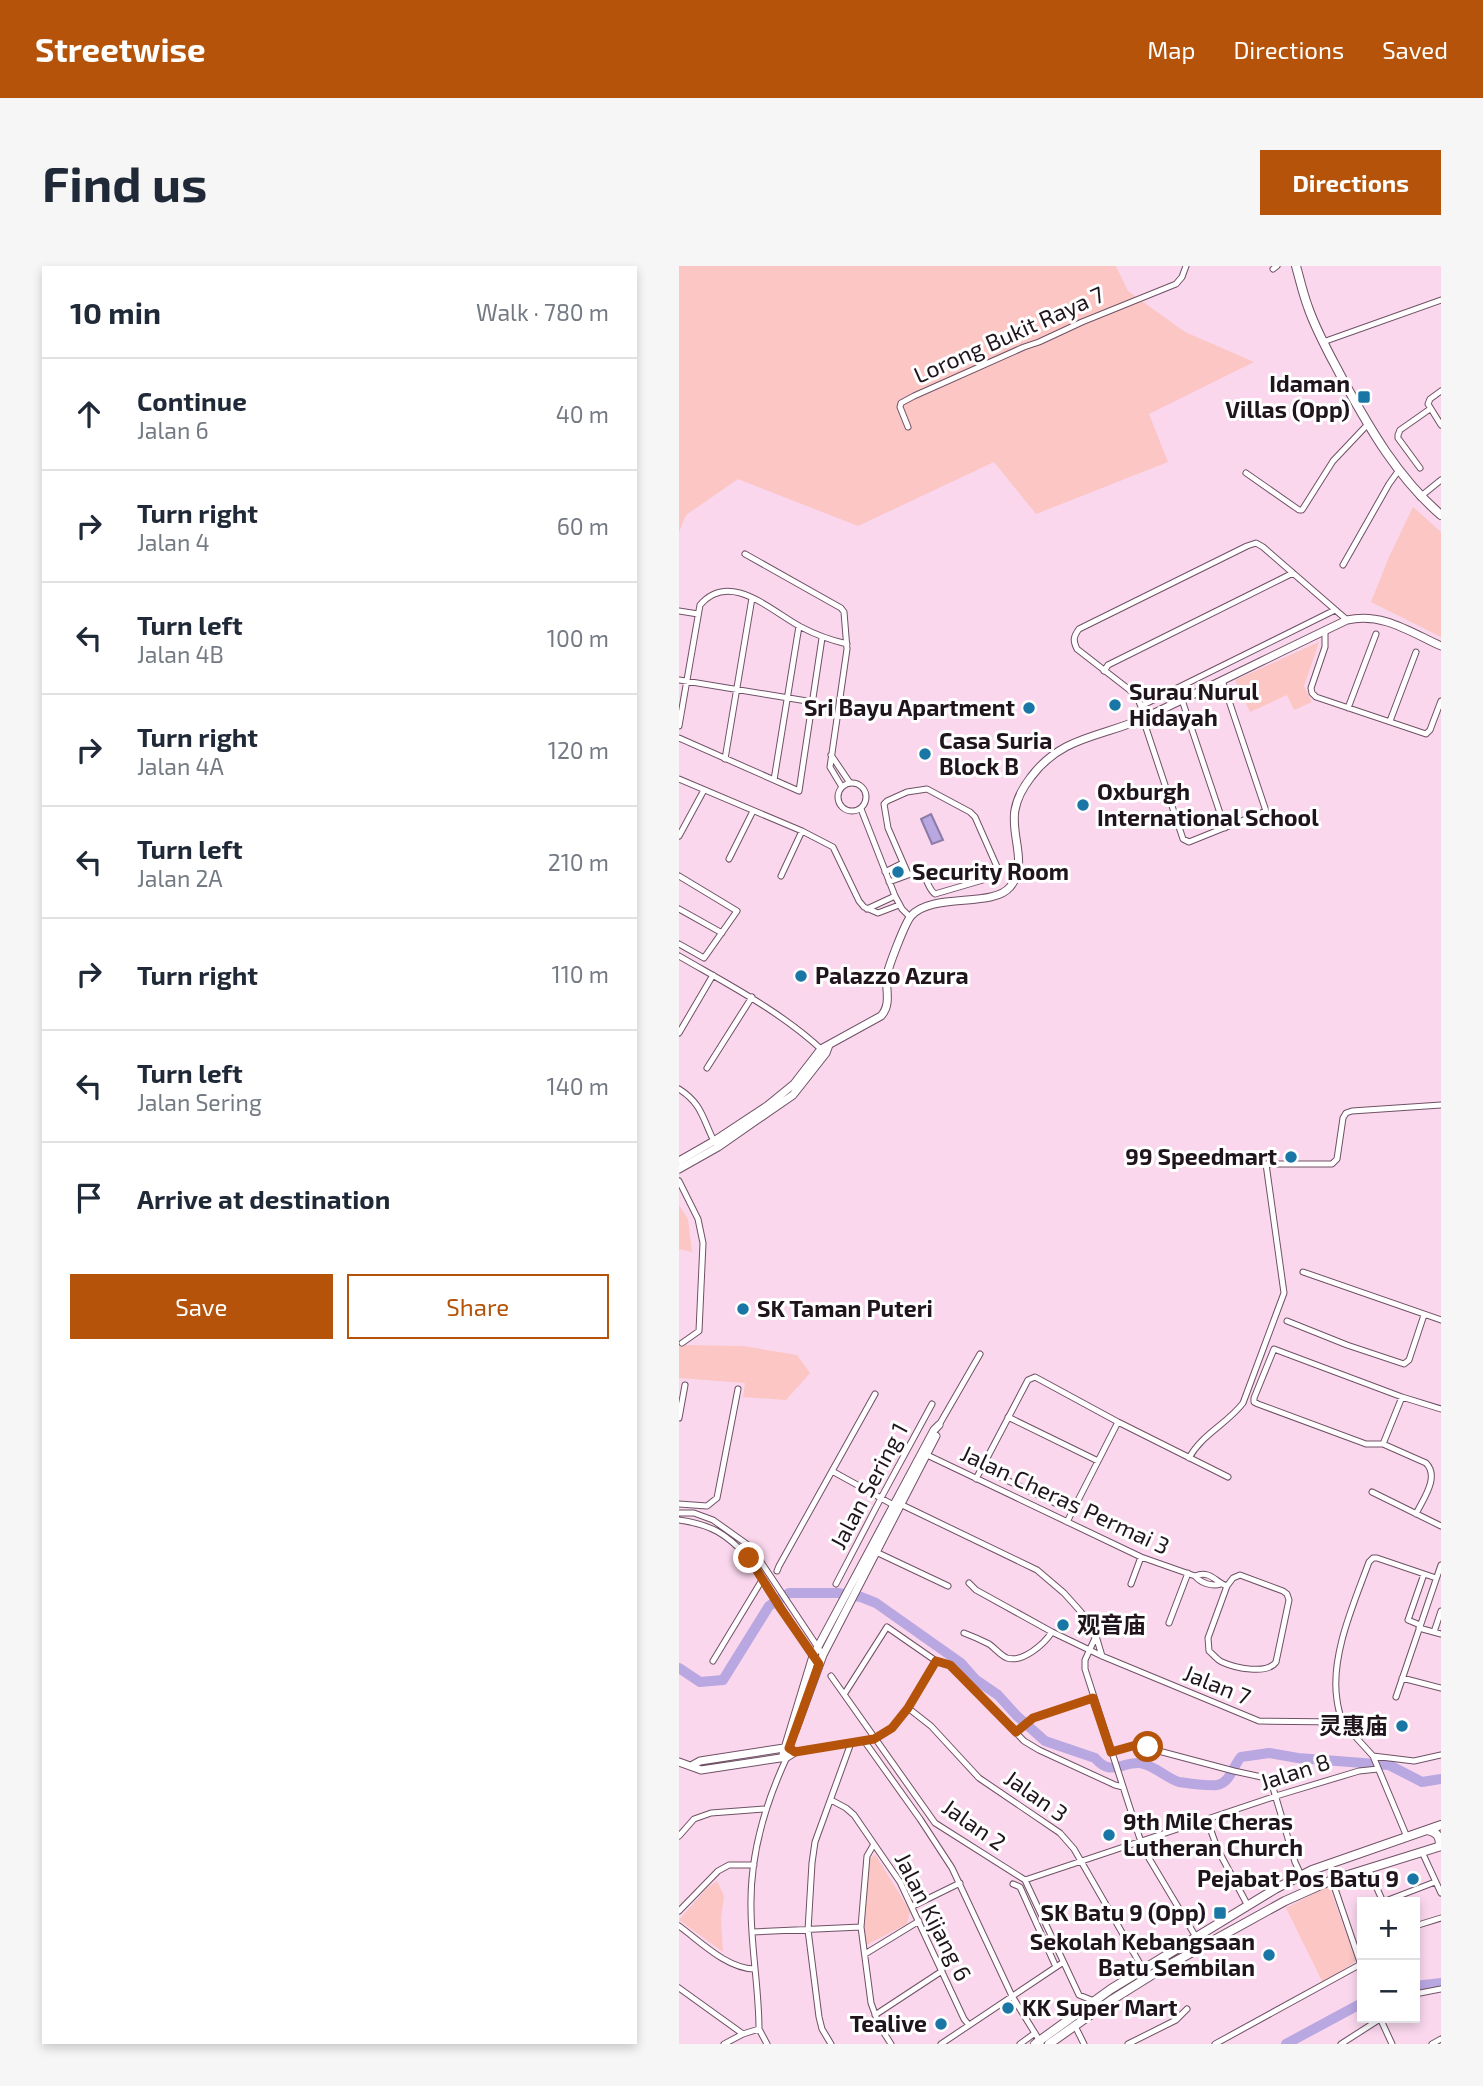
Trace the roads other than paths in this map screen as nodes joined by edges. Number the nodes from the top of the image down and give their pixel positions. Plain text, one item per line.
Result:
1 (1186, 266) edge
2 (1296, 266) edge
3 (1441, 300) edge
4 (1323, 342) junction
5 (1441, 391) edge
6 (1430, 409) junction
7 (1368, 424) junction
8 (1441, 425) edge
9 (908, 427) dead end
10 (1420, 468) dead end
11 (1399, 470) junction
12 (1246, 473) dead end
13 (1441, 480) edge
14 (1420, 497) junction
15 (1441, 515) edge
16 (745, 554) dead end
17 (1343, 565) dead end
18 (1293, 573) junction
19 (752, 598) junction
20 (1335, 610) junction
21 (679, 611) edge
22 (698, 614) junction
23 (1347, 620) junction
24 (799, 626) junction
25 (1325, 630) junction
26 (1375, 634) dead end
27 (823, 638) junction
28 (847, 644) junction
29 (1441, 646) edge
30 (1416, 652) dead end
31 (1104, 671) junction
32 (679, 680) edge
33 (1222, 680) junction
34 (687, 681) junction
35 (737, 689) junction
36 (787, 698) junction
37 (1182, 700) junction
38 (1441, 701) edge
39 (813, 702) junction
40 (1141, 706) junction
41 (1348, 708) junction
42 (1144, 718) junction
43 (1390, 721) junction
44 (679, 726) edge
45 (679, 738) edge
46 (831, 755) junction
47 (725, 759) junction
48 (679, 779) edge
49 (774, 780) junction
50 (850, 783) junction
51 (842, 787) junction
52 (704, 790) junction
53 (861, 809) junction
54 (753, 811) junction
55 (1224, 828) junction
56 (802, 831) junction
57 (679, 835) edge
58 (729, 859) dead end
59 (903, 863) junction
60 (885, 872) junction
61 (908, 874) junction
62 (679, 876) edge
63 (781, 876) dead end
64 (889, 882) junction
65 (895, 896) junction
66 (899, 905) junction
67 (679, 909) edge
68 (867, 909) junction
69 (910, 917) junction
70 (722, 933) junction
71 (679, 944) edge
72 (679, 956) edge
73 (713, 975) junction
74 (752, 997) junction
75 (679, 1033) edge
76 (826, 1049) junction
77 (708, 1068) dead end
78 (679, 1090) edge
79 (1441, 1105) edge
80 (716, 1144) junction
81 (679, 1161) edge
82 (679, 1169) edge
83 (679, 1181) edge
84 (1303, 1272) dead end
85 (1424, 1315) junction
86 (1441, 1320) edge
87 (1287, 1321) dead end
88 (682, 1343) dead end
89 (980, 1354) dead end
90 (685, 1385) dead end
91 (739, 1388) dead end
92 (874, 1394) dead end
93 (1402, 1397) junction
94 (932, 1404) dead end
95 (1441, 1409) edge
96 (1009, 1417) junction
97 (679, 1418) edge
98 (1118, 1422) junction
99 (939, 1425) joint
100 (1383, 1444) junction
101 (924, 1454) junction
102 (1189, 1458) junction
103 (1098, 1461) junction
104 (981, 1468) junction
105 (832, 1471) junction
106 (1228, 1477) dead end
107 (976, 1479) junction
108 (1372, 1492) dead end
109 (881, 1498) junction
110 (679, 1504) edge
111 (897, 1505) junction
112 (1072, 1511) junction
113 (679, 1513) edge
114 (1416, 1514) junction
115 (679, 1520) edge
116 (1067, 1522) junction
117 (1441, 1526) edge
118 (876, 1552) junction
119 (1141, 1557) junction
120 (1441, 1566) edge
121 (777, 1571) dead end
122 (1188, 1573) junction
123 (1424, 1574) junction
124 (1436, 1578) junction
125 (766, 1579) junction
126 (856, 1582) junction
127 (969, 1583) dead end
128 (836, 1584) dead end
129 (1131, 1584) dead end
130 (1224, 1585) junction
131 (948, 1586) dead end
132 (1441, 1611) edge
133 (1169, 1623) dead end
134 (1420, 1627) junction
135 (1052, 1632) junction
136 (1434, 1632) junction
137 (964, 1633) dead end
138 (1441, 1634) edge
139 (1095, 1636) junction
140 (1091, 1650) junction
141 (820, 1651) junction
142 (1103, 1656) junction
143 (813, 1657) junction
144 (713, 1661) dead end
145 (936, 1661) junction
146 (819, 1664) junction
147 (831, 1676) dead end
148 (1402, 1678) junction
149 (1441, 1688) edge
150 (845, 1693) junction
151 (1396, 1697) dead end
152 (1093, 1698) junction
153 (908, 1708) junction
154 (1342, 1722) junction
155 (1016, 1732) junction
156 (874, 1739) junction
157 (865, 1742) junction
158 (851, 1743) junction
159 (789, 1749) junction
160 (1111, 1752) junction
161 (1441, 1755) edge
162 (1373, 1756) junction
163 (784, 1760) junction
164 (679, 1762) edge
165 (691, 1766) junction
166 (1377, 1768) junction
167 (1123, 1787) junction
168 (1276, 1796) junction
169 (831, 1800) junction
170 (765, 1810) junction
171 (1207, 1821) junction
172 (1441, 1825) edge
173 (1427, 1830) junction
174 (679, 1836) edge
175 (1408, 1837) junction
176 (1140, 1841) junction
177 (874, 1844) junction
178 (1441, 1846) edge
179 (1422, 1852) junction
180 (1081, 1862) junction
181 (754, 1865) junction
182 (1368, 1868) junction
183 (1301, 1875) junction
184 (1025, 1880) junction
185 (1332, 1880) junction
186 (1435, 1882) junction
187 (960, 1883) junction
188 (1013, 1884) dead end
189 (1441, 1893) edge
190 (1381, 1897) edge
191 (1396, 1897) edge
192 (1247, 1904) junction
193 (913, 1906) junction
194 (679, 1912) edge
195 (1441, 1918) edge
196 (919, 1921) junction
197 (1420, 1924) edge
198 (679, 1926) edge
199 (861, 1927) junction
200 (808, 1930) junction
201 (752, 1932) junction
202 (1196, 1937) junction
203 (1357, 1944) edge
204 (1354, 1945) junction
205 (865, 1954) junction
206 (1360, 1960) edge
207 (1062, 1963) junction
208 (1056, 1966) junction
209 (754, 1969) junction
210 (1143, 1969) junction
211 (1357, 1969) edge
212 (942, 1971) junction
213 (679, 1988) edge
214 (1441, 1989) edge
215 (1420, 1993) edge
216 (1012, 1996) junction
217 (1093, 2000) junction
218 (1187, 2009) dead end
219 (876, 2015) junction
220 (1072, 2023) junction
221 (1372, 2023) edge
222 (1382, 2023) edge
223 (969, 2025) junction
224 (759, 2029) junction
225 (743, 2034) junction
226 (954, 2035) junction
227 (1441, 2039) edge
228 (1038, 2040) edge
229 (724, 2044) edge
230 (767, 2044) edge
231 (831, 2044) edge
232 (891, 2044) edge
233 (941, 2044) edge
234 (960, 2044) edge
235 (1020, 2044) edge
236 (1049, 2044) edge
237 (1084, 2044) edge
238 (1128, 2044) edge
239 (1215, 2044) edge
240 (1341, 2044) edge
241 (1392, 2044) edge
242 (1431, 2044) edge

1 - 9 street, Lorong Bukit Raya 7
2 - 4 main road
3 - 4 street
4 - 7 main road
5 - 6 street
6 - 8 street
6 - 10 street
7 - 11 main road
7 - 12 street
11 - 14 main road
11 - 17 street
13 - 14 street
14 - 15 main road
16 - 28 street
18 - 20 street
18 - 31 street
18 - 31 street
19 - 22 street
19 - 24 street
19 - 35 street
20 - 23 street
20 - 40 street
21 - 22 street
22 - 34 street
23 - 25 street
23 - 29 street
24 - 27 street
24 - 36 street
25 - 33 street
25 - 41 street
26 - 41 street
27 - 28 street
27 - 39 street
28 - 46 street
30 - 43 street
31 - 40 street
32 - 34 street
33 - 37 street
33 - 55 street
34 - 35 street
34 - 44 street
35 - 36 street
35 - 47 street
36 - 39 street
36 - 49 street
37 - 42 street
37 - 55 street
38 - 43 street
39 - 49 street
40 - 42 street
41 - 43 street
42 - 55 street
42 - 69 street
45 - 47 street
46 - 50 street
46 - 51 street
47 - 49 street
48 - 52 street
50 - 51 street
50 - 53 street
51 - 53 street
52 - 54 street
52 - 57 street
53 - 60 street
54 - 56 street
54 - 58 street
56 - 63 street
56 - 68 street
59 - 60 street
59 - 61 street
59 - 61 street
60 - 64 street
61 - 64 street
62 - 70 street
64 - 65 street
65 - 66 street
65 - 68 street
66 - 68 street
66 - 69 street
67 - 70 street
69 - 76 street
70 - 71 street
72 - 73 street
73 - 74 street
73 - 75 street
74 - 76 street
74 - 77 street
76 - 80 street
78 - 80 street
79 - 102 street
80 - 81 street
80 - 82 street
83 - 88 street
84 - 85 street
85 - 86 street
85 - 87 street
89 - 99 street
90 - 97 street
91 - 110 street
92 - 105 street
93 - 95 street
93 - 100 street
93 - 100 street
94 - 109 street, Jalan Sering 1
96 - 98 street
96 - 103 street
96 - 104 street
98 - 102 street
98 - 103 street
99 - 101 street
100 - 114 street
101 - 107 street, Jalan Cheras Permai 3
101 - 111 street
102 - 106 street
103 - 112 street
104 - 107 street
104 - 112 street
105 - 109 street
105 - 121 street
107 - 116 street, Jalan Cheras Permai 3
108 - 114 street
109 - 111 street
109 - 128 street, Jalan Sering 1
111 - 118 street
111 - 126 street
111 - 139 street
112 - 116 street
113 - 125 street
114 - 117 street
115 - 125 street
116 - 119 street, Jalan Cheras Permai 3
118 - 126 street
118 - 131 street
119 - 122 street, Jalan Cheras Permai 3
119 - 129 street
120 - 124 street
122 - 130 street, Jalan Cheras Permai 3
122 - 133 street
123 - 124 street
123 - 134 street
123 - 154 street
124 - 134 street
125 - 141 street
125 - 143 street
125 - 144 street
126 - 141 street
127 - 135 street, Jalan 7
130 - 130 street
132 - 136 street
134 - 136 street
134 - 148 street
135 - 137 street
135 - 140 street, Jalan 7
136 - 138 street
139 - 140 street
139 - 142 street
140 - 142 street, Jalan 7
140 - 152 street
141 - 143 street
141 - 146 street
142 - 154 street, Jalan 7
143 - 146 street
143 - 159 street
145 - 150 street
145 - 153 street
145 - 155 street
146 - 159 street
147 - 150 street, Jalan 2
148 - 149 street
148 - 151 street
150 - 156 street, Jalan 2
152 - 155 street
152 - 160 street
153 - 156 street
153 - 180 street, Jalan 3
154 - 162 street
155 - 167 street
156 - 157 street
156 - 184 street, Jalan 2
157 - 158 street
157 - 187 street
158 - 159 street
158 - 169 street
159 - 163 street
159 - 165 street
160 - 167 street
160 - 168 street
161 - 162 street
162 - 166 street
163 - 165 street
163 - 170 street
164 - 165 street
166 - 168 street, Jalan 8
166 - 175 street
167 - 176 street
168 - 171 street, Jalan 8
168 - 183 street
169 - 177 street, Jalan Kijang 6
169 - 200 street
170 - 174 street
170 - 181 street
171 - 176 street, Jalan 8
171 - 192 street
172 - 173 main road
173 - 175 main road
173 - 178 main road
175 - 183 main road
176 - 180 street, Jalan 8
176 - 202 street
177 - 193 street, Jalan Kijang 6
177 - 199 street
178 - 179 main road
179 - 182 main road
179 - 186 street
180 - 184 street, Jalan 8
180 - 210 street, Jalan 3
181 - 194 street
181 - 201 street
182 - 185 main road
182 - 190 street
183 - 192 main road
184 - 207 street
185 - 204 street
185 - 220 main road
186 - 189 street
186 - 191 street
187 - 193 street
187 - 216 street
188 - 208 street
192 - 202 main road
193 - 196 street, Jalan Kijang 6
195 - 197 street
196 - 205 street
196 - 212 street, Jalan Kijang 6
198 - 209 street
199 - 200 street
199 - 205 street
200 - 201 street
200 - 231 street
201 - 209 street
202 - 210 main road
203 - 204 street
204 - 206 street
205 - 219 street
207 - 208 street
207 - 217 street
208 - 216 street
209 - 224 street
210 - 217 main road
211 - 239 street
212 - 219 street
212 - 223 street, Jalan Kijang 6
213 - 225 street
214 - 215 street
216 - 223 street
216 - 228 street
217 - 220 main road
218 - 238 street
219 - 232 street
220 - 228 main road
220 - 236 main road
220 - 237 street
221 - 240 street
222 - 241 street
223 - 226 street
224 - 225 street
224 - 230 street
225 - 229 street
226 - 233 street
226 - 234 street
227 - 242 street
228 - 235 street

